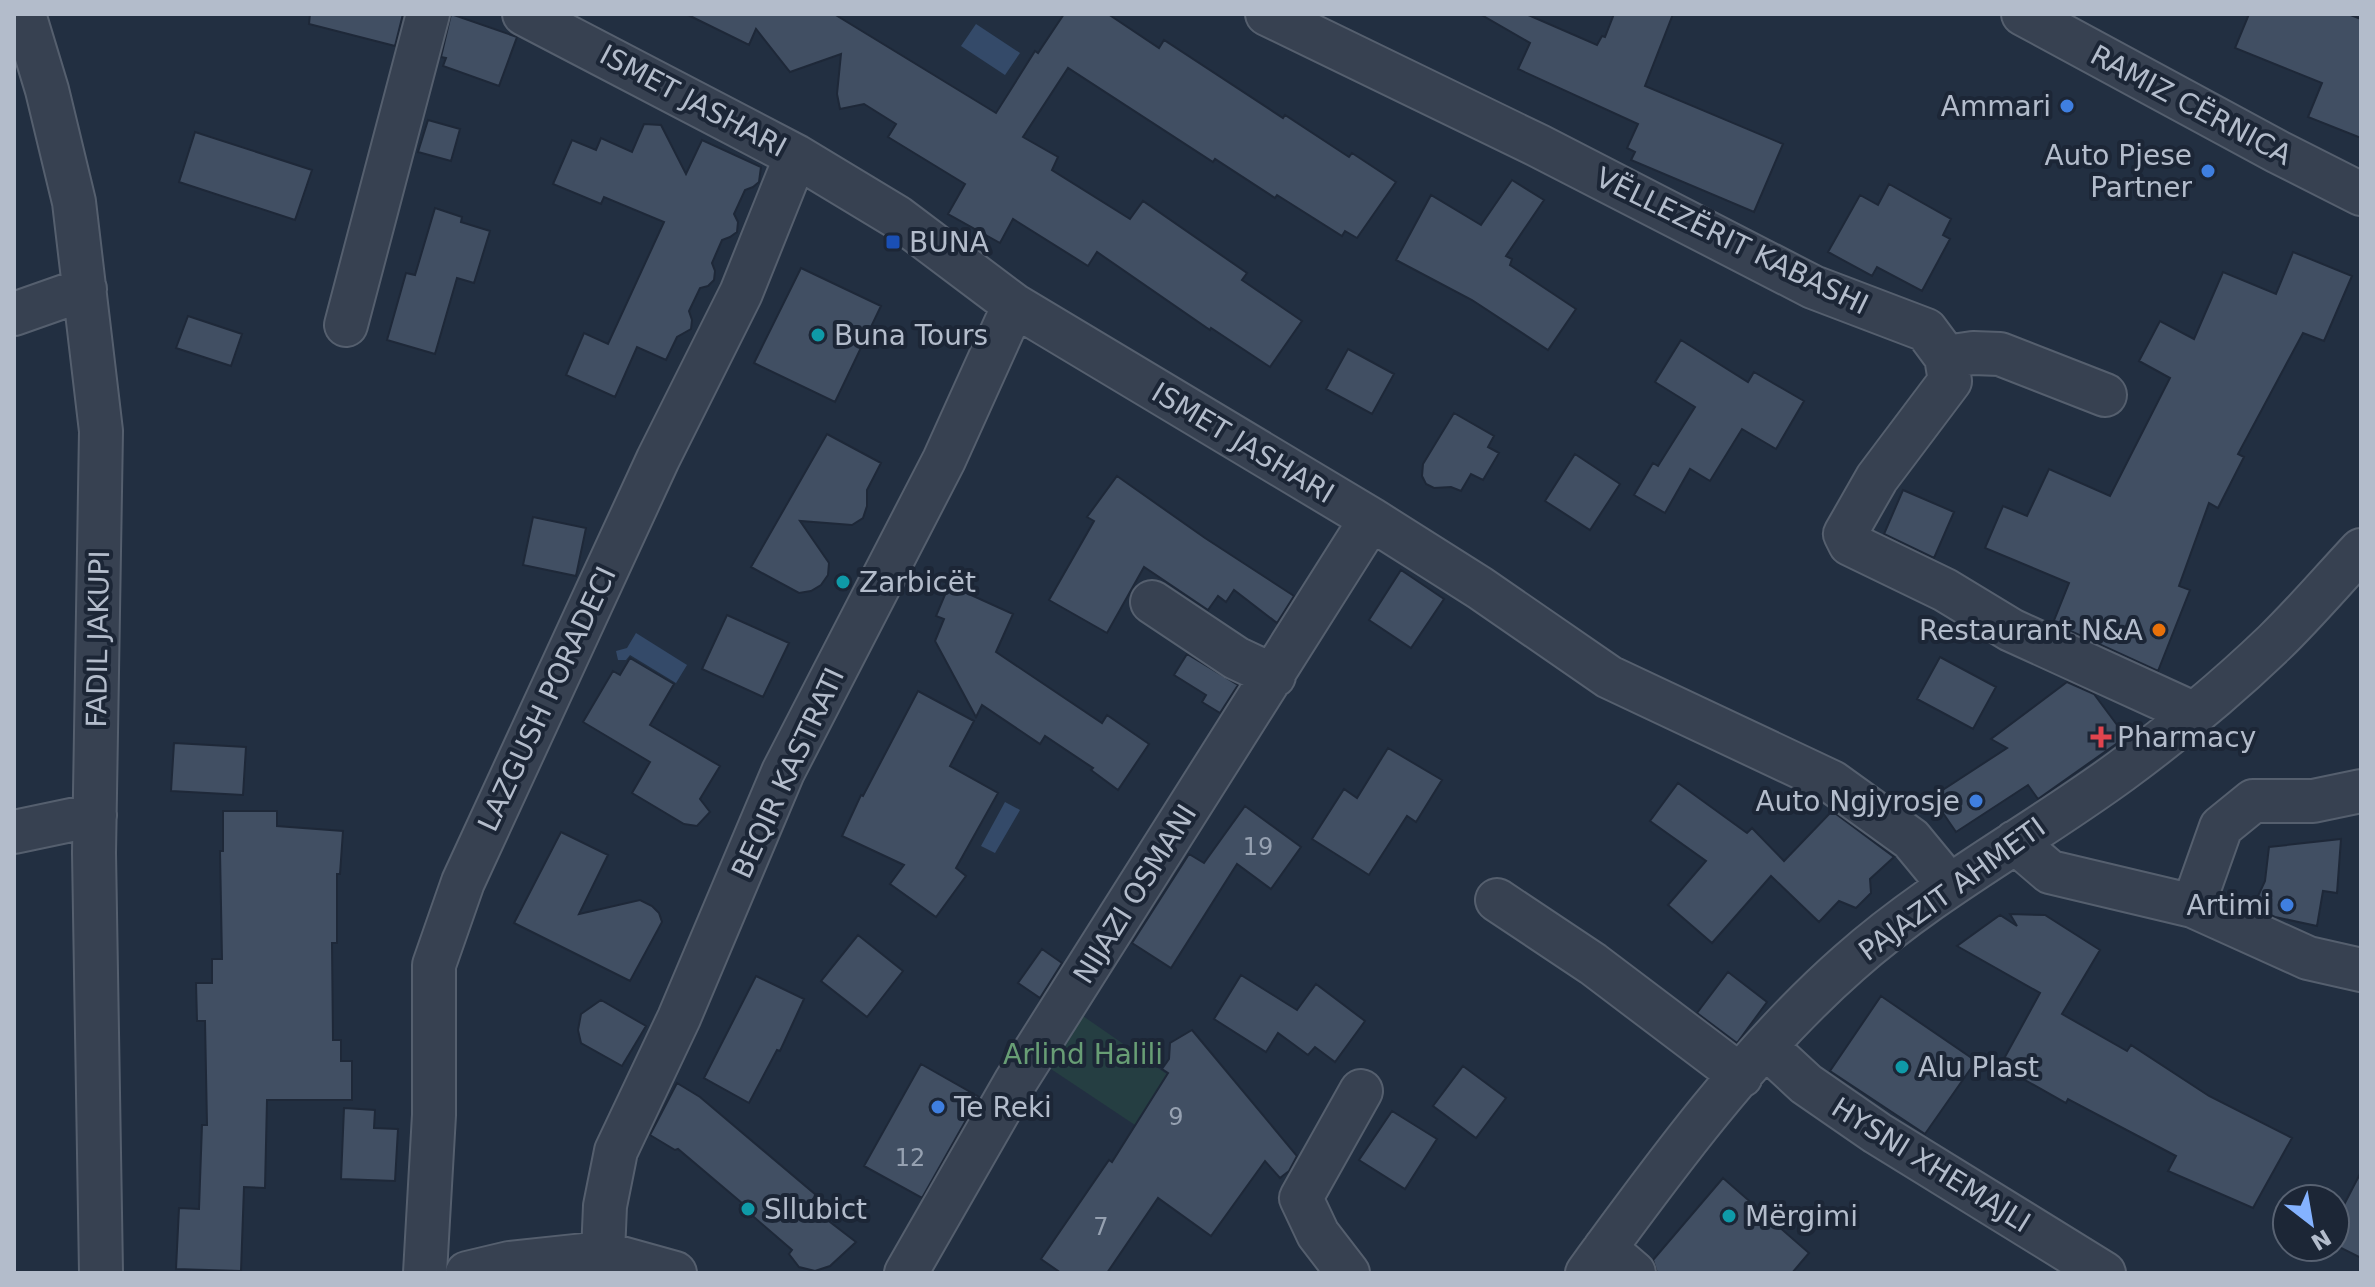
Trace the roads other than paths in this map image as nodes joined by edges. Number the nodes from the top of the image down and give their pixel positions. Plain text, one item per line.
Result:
1 (24, 14) edge
2 (428, 14) edge
3 (524, 14) edge
4 (1267, 14) edge
5 (2023, 14) edge
6 (26, 66) edge
7 (796, 156) junction
8 (2361, 194) edge
9 (85, 289) junction
10 (1014, 305) junction
11 (14, 314) edge
12 (346, 325) dead end
13 (1946, 357) junction
14 (2105, 395) dead end
15 (1371, 519) junction
16 (2361, 550) edge
17 (1152, 602) dead end
18 (1274, 676) junction
19 (2195, 714) junction
20 (2361, 791) edge
21 (95, 815) junction
22 (14, 832) edge
23 (2015, 842) junction
24 (1949, 885) junction
25 (1497, 900) dead end
26 (2193, 906) junction
27 (2361, 970) edge
28 (1753, 1061) junction
29 (1361, 1091) dead end
30 (603, 1253) junction
31 (1609, 1265) edge
32 (101, 1273) edge
33 (425, 1273) edge
34 (467, 1273) edge
35 (675, 1273) edge
36 (906, 1273) edge
37 (1348, 1273) edge
38 (2104, 1273) edge

1 - 6 street, FADIL JAKUPI
2 - 12 street
3 - 7 street, ISMET JASHARI
4 - 13 street, VËLLEZËRIT KABASHI
5 - 8 street, RAMIZ CËRNICA
6 - 9 street, FADIL JAKUPI
7 - 10 street, ISMET JASHARI
7 - 33 street, LAZGUSH PORADECI
9 - 11 street
9 - 21 street, FADIL JAKUPI
10 - 15 street, ISMET JASHARI
10 - 30 street, BEQIR KASTRATI
13 - 14 street
13 - 19 street
15 - 18 street, NIJAZI OSMANI
15 - 24 street, ISMET JASHARI
16 - 19 street, PAJAZIT AHMETI
17 - 18 street
18 - 36 street, NIJAZI OSMANI
19 - 23 street, PAJAZIT AHMETI
20 - 26 street
21 - 22 street
21 - 32 street, FADIL JAKUPI
23 - 24 street, PAJAZIT AHMETI
23 - 26 street
24 - 28 street, PAJAZIT AHMETI
25 - 28 street, HYSNI XHEMAJLI
26 - 27 street
28 - 31 street, PAJAZIT AHMETI
28 - 38 street, HYSNI XHEMAJLI
29 - 37 street
30 - 34 street
30 - 35 street

